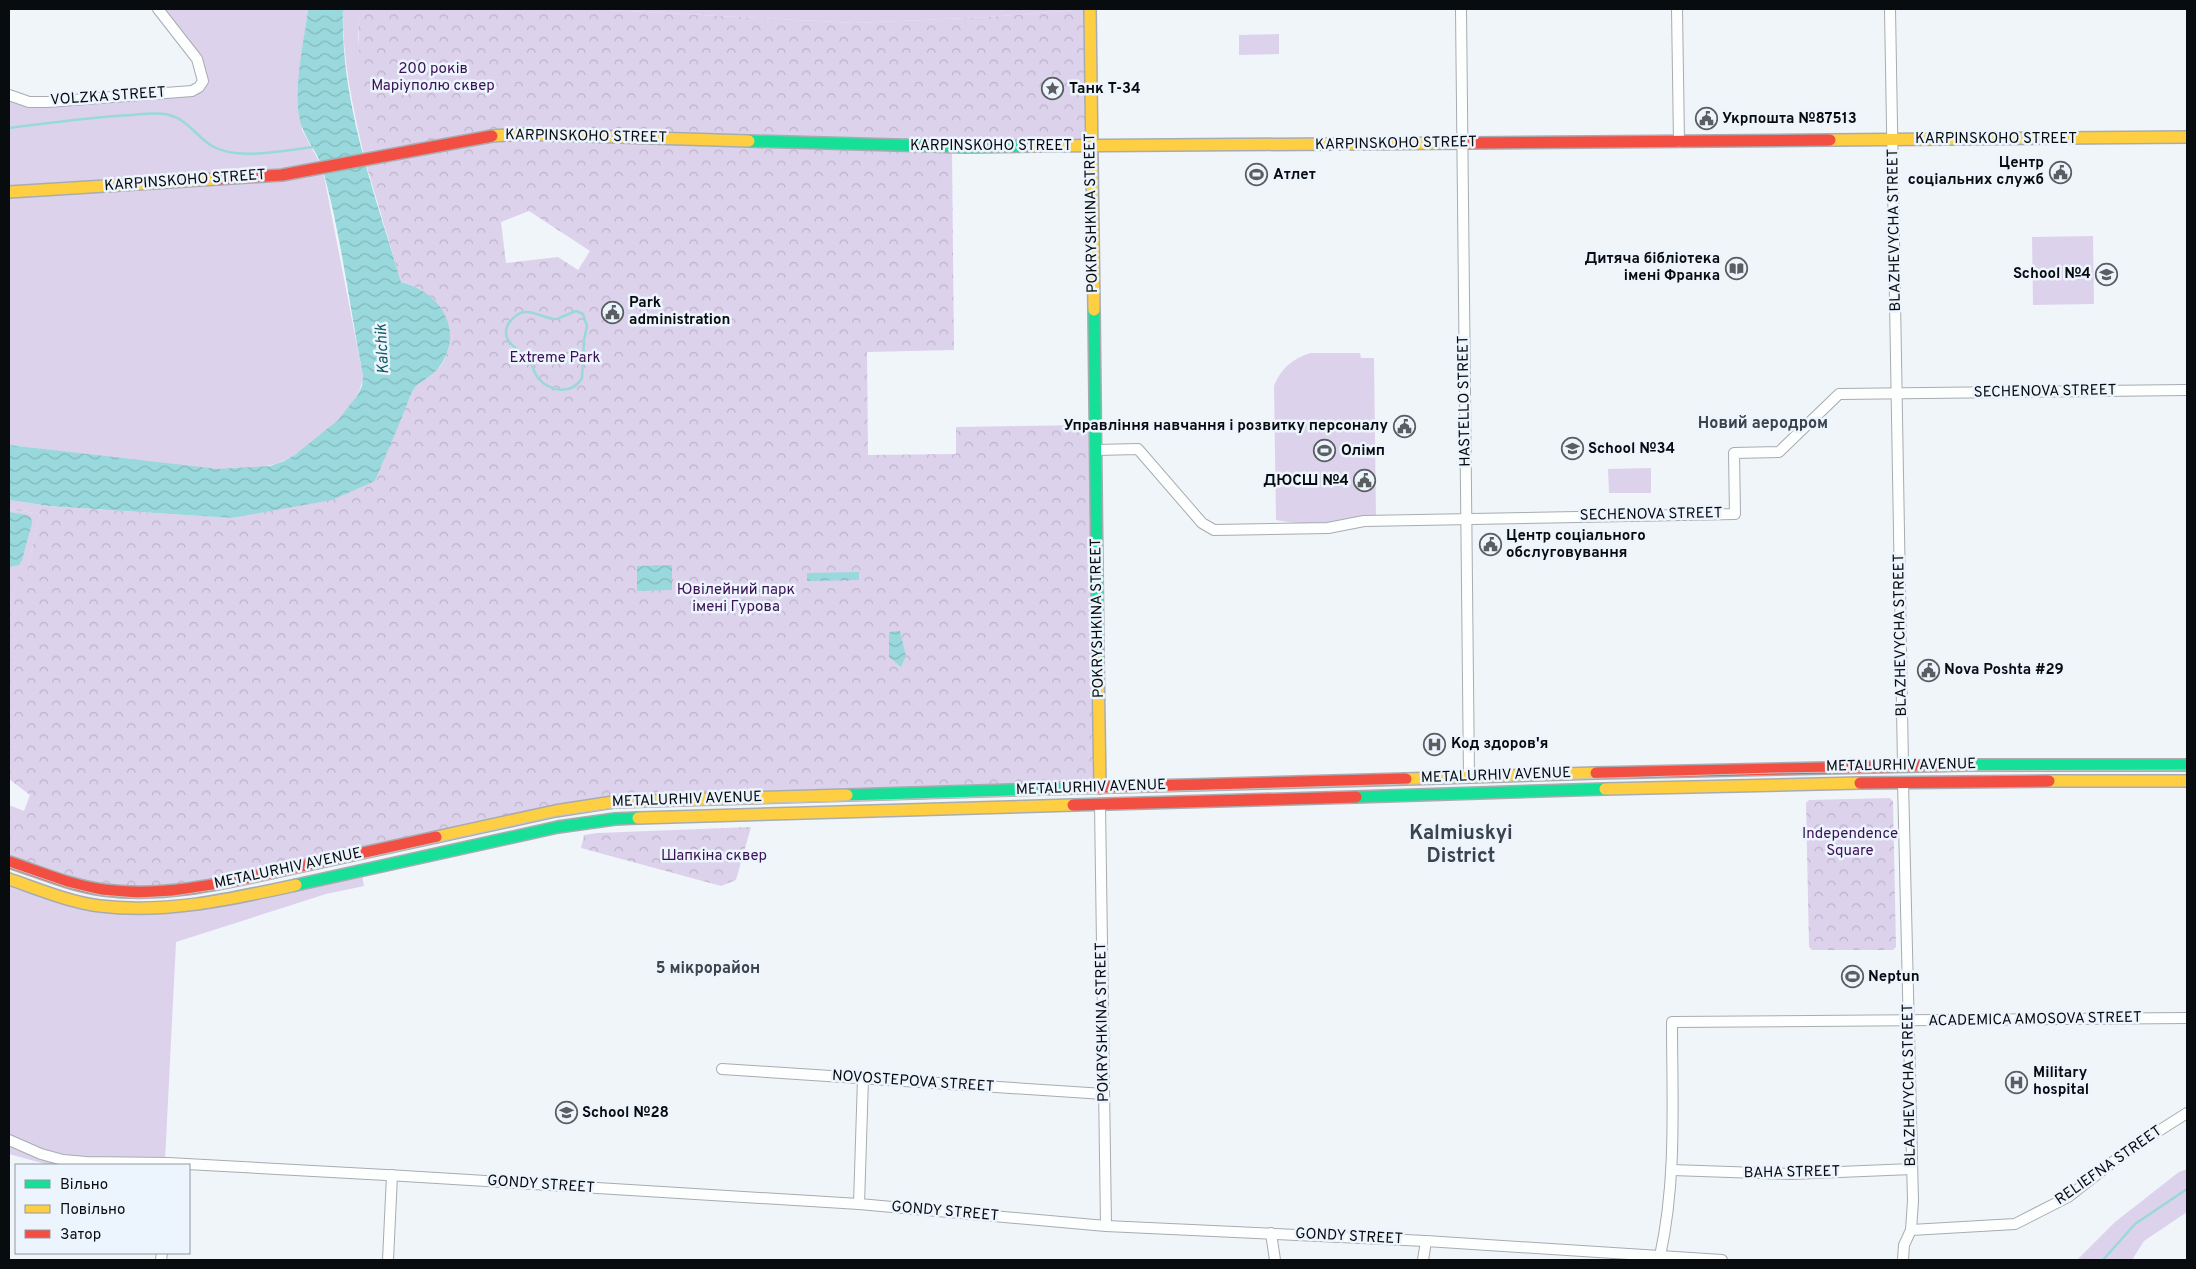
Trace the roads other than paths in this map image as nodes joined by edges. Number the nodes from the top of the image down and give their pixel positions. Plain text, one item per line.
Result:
1 (158, 9) edge
2 (1090, 9) edge
3 (1461, 9) edge
4 (1677, 9) edge
5 (1890, 9) edge
6 (9, 95) edge
7 (2187, 137) edge
8 (1894, 140) junction
9 (1679, 142) junction
10 (1462, 144) junction
11 (1091, 147) junction
12 (9, 192) edge
13 (2187, 390) edge
14 (1898, 393) junction
15 (1096, 450) junction
16 (1466, 518) junction
17 (1903, 765) junction
18 (2187, 765) edge
19 (1469, 777) junction
20 (2187, 781) edge
21 (1904, 782) junction
22 (1100, 788) junction
23 (1470, 793) junction
24 (1100, 804) junction
25 (9, 862) edge
26 (9, 879) edge
27 (2187, 1018) edge
28 (1908, 1021) junction
29 (722, 1069) dead end
30 (863, 1078) junction
31 (1104, 1094) junction
32 (2187, 1113) edge
33 (9, 1140) edge
34 (168, 1164) edge
35 (190, 1165) edge
36 (1912, 1169) junction
37 (1672, 1170) junction
38 (392, 1176) junction
39 (859, 1204) junction
40 (1106, 1226) junction
41 (1911, 1230) junction
42 (1271, 1233) junction
43 (1426, 1241) junction
44 (1660, 1256) junction
45 (388, 1260) edge
46 (1275, 1260) edge
47 (1423, 1260) edge
48 (1722, 1260) edge
49 (1903, 1260) edge

1 - 6 street, VOLZKA STREET
2 - 11 main road, POKRYSHKINA STREET
3 - 10 street, HASTELLO STREET
4 - 9 street
5 - 8 street, BLAZHEVYCHA STREET
7 - 8 main road, KARPINSKOHO STREET
8 - 9 main road, KARPINSKOHO STREET
8 - 14 street, BLAZHEVYCHA STREET
9 - 10 main road, KARPINSKOHO STREET
10 - 11 main road, KARPINSKOHO STREET
10 - 16 street, HASTELLO STREET
11 - 12 main road, KARPINSKOHO STREET
11 - 15 main road, POKRYSHKINA STREET
13 - 14 street, SECHENOVA STREET
14 - 16 street, SECHENOVA STREET
14 - 17 street, BLAZHEVYCHA STREET
15 - 16 street, SECHENOVA STREET
15 - 22 main road, POKRYSHKINA STREET
16 - 19 street, HASTELLO STREET
17 - 18 main road, METALURHIV AVENUE
17 - 19 main road, METALURHIV AVENUE
17 - 21 main road, BLAZHEVYCHA STREET
19 - 22 main road, METALURHIV AVENUE
19 - 23 main road, HASTELLO STREET
20 - 21 main road, METALURHIV AVENUE
21 - 23 main road, METALURHIV AVENUE
21 - 28 street, BLAZHEVYCHA STREET
22 - 24 main road, POKRYSHKINA STREET
22 - 25 main road, METALURHIV AVENUE
23 - 24 main road, METALURHIV AVENUE
24 - 26 main road, METALURHIV AVENUE
24 - 31 street, POKRYSHKINA STREET
27 - 28 street, ACADEMICA AMOSOVA STREET
28 - 36 street, BLAZHEVYCHA STREET
28 - 37 street, ACADEMICA AMOSOVA STREET
29 - 30 street, NOVOSTEPOVA STREET
30 - 31 street, NOVOSTEPOVA STREET
30 - 39 street
31 - 40 street, POKRYSHKINA STREET
32 - 41 street, RELIEFNA STREET
33 - 34 street, GONDY STREET
35 - 38 street, GONDY STREET
36 - 37 street, BAHA STREET
36 - 41 street, BLAZHEVYCHA STREET
37 - 44 street
38 - 39 street, GONDY STREET
38 - 45 street
39 - 40 street, GONDY STREET
40 - 42 street, GONDY STREET
41 - 49 street, BLAZHEVYCHA STREET
42 - 43 street, GONDY STREET
42 - 46 street
43 - 44 street, GONDY STREET
43 - 47 street
44 - 48 street, GONDY STREET

